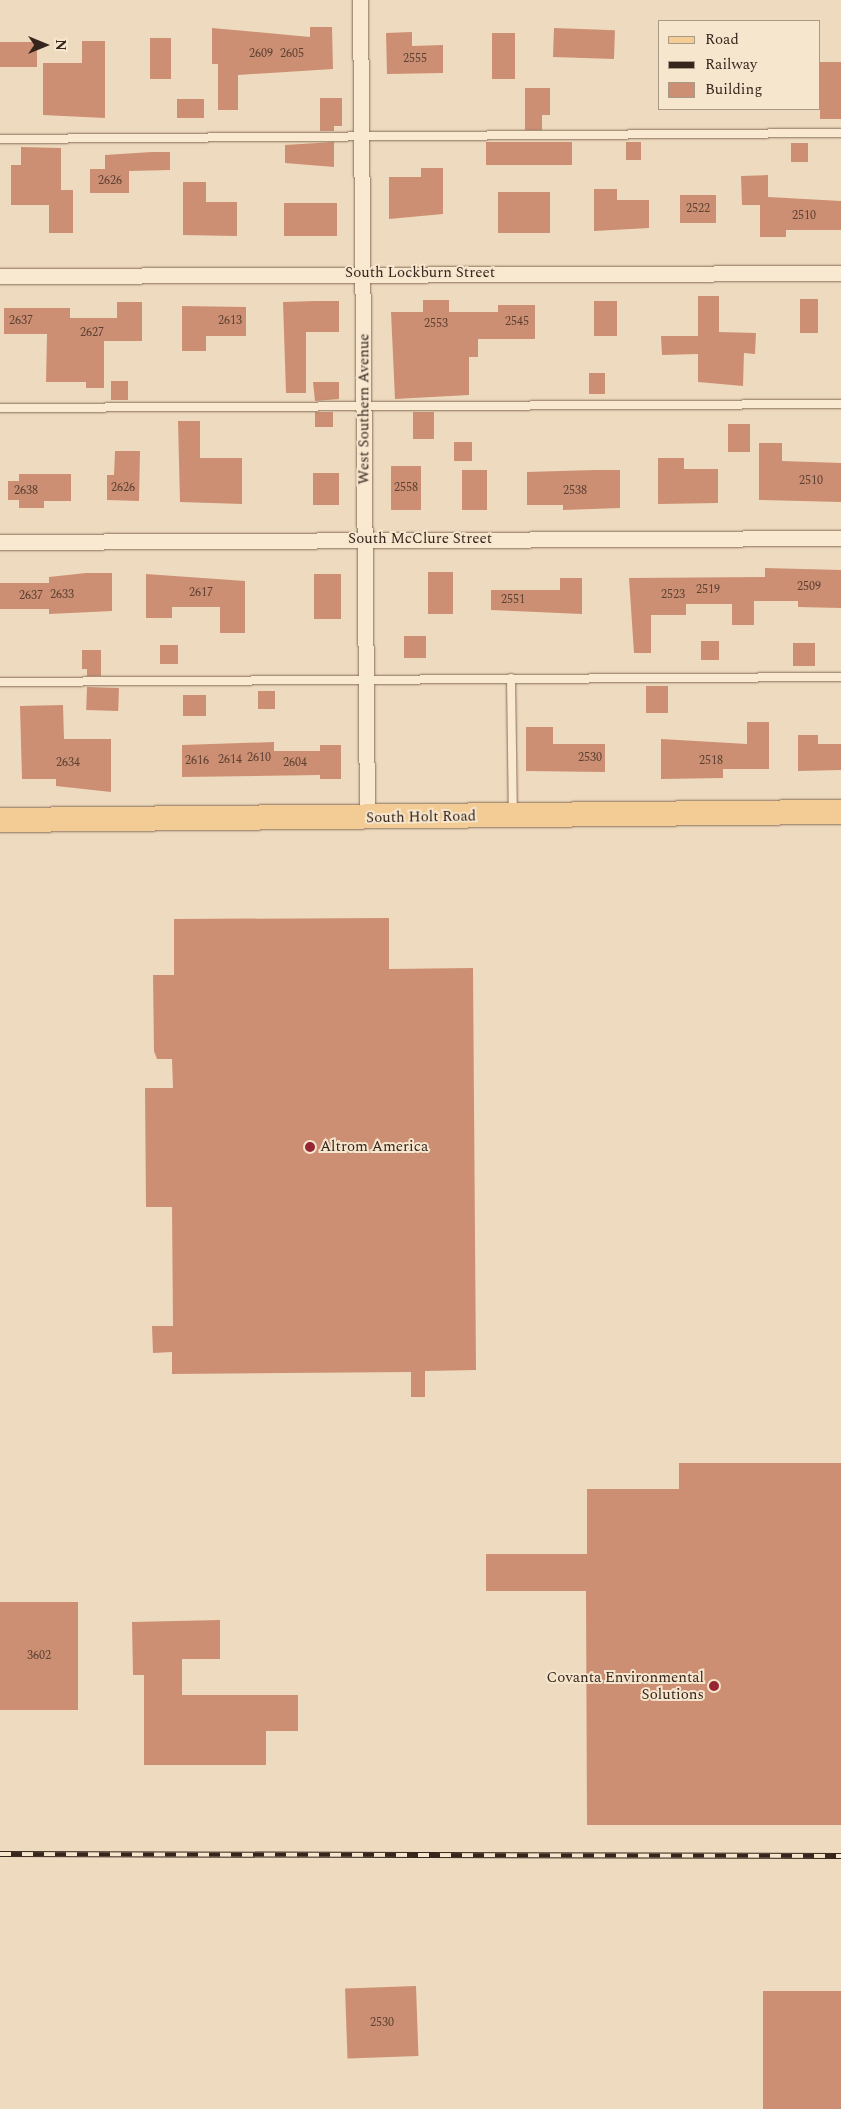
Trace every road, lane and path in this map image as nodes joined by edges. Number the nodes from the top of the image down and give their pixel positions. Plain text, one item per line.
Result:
1 (360, 0) edge
2 (841, 133) edge
3 (362, 138) junction
4 (0, 139) edge
5 (363, 273) junction
6 (841, 273) edge
7 (0, 276) edge
8 (841, 404) edge
9 (364, 406) junction
10 (0, 408) edge
11 (841, 538) edge
12 (365, 540) junction
13 (0, 542) edge
14 (366, 677) junction
15 (841, 677) edge
16 (511, 678) junction
17 (0, 682) edge
18 (841, 812) edge
19 (513, 816) junction
20 (367, 818) junction
21 (0, 820) edge

1 - 3 street, West Southern Avenue
2 - 3 lane
3 - 4 lane
3 - 5 street, West Southern Avenue
5 - 6 street, South Lockburn Street
5 - 7 street, South Lockburn Street
5 - 9 street, West Southern Avenue
8 - 9 lane
9 - 10 lane
9 - 12 street, West Southern Avenue
11 - 12 street, South McClure Street
12 - 13 street, South McClure Street
12 - 14 street, West Southern Avenue
14 - 16 lane
14 - 17 lane
14 - 20 street, West Southern Avenue
15 - 16 lane
16 - 19 lane
18 - 19 main road, South Holt Road
19 - 20 main road, South Holt Road
20 - 21 main road, South Holt Road

